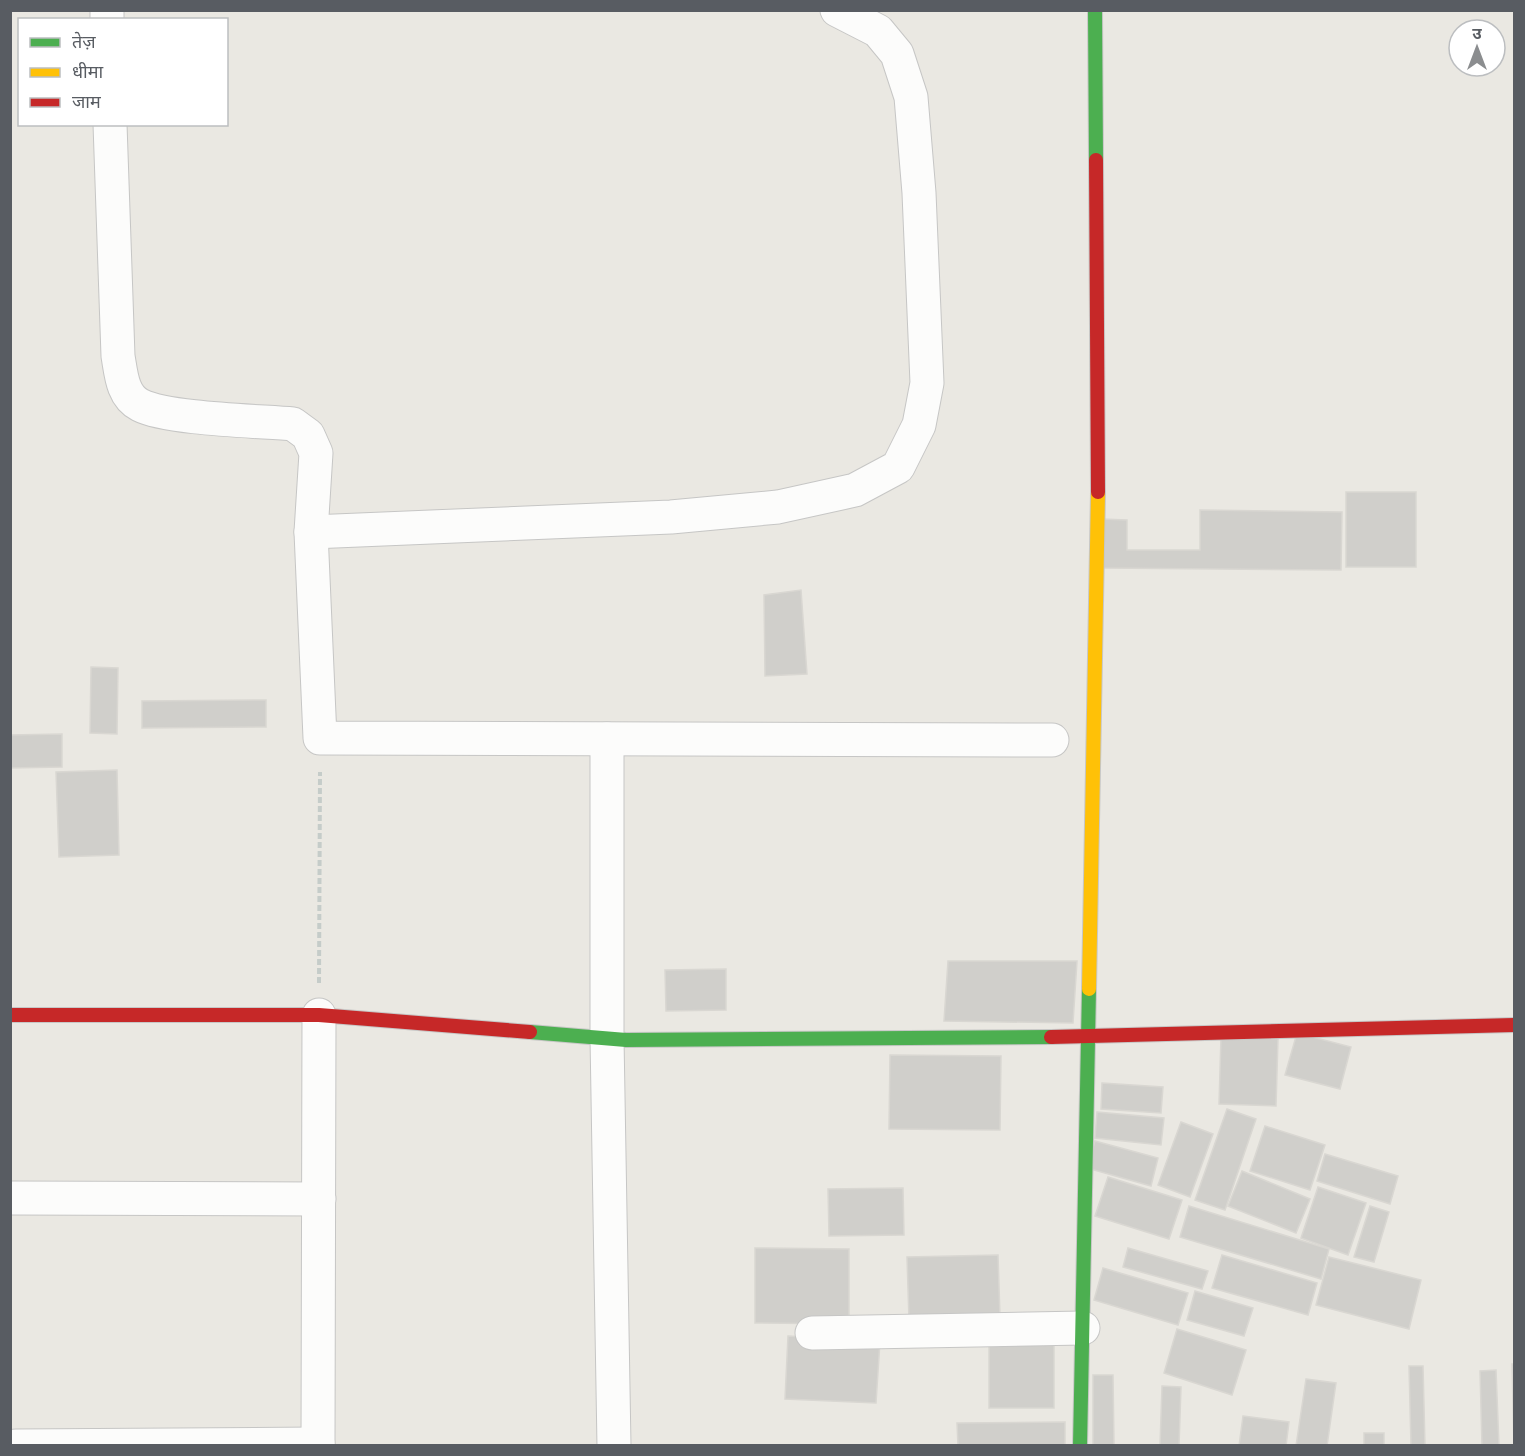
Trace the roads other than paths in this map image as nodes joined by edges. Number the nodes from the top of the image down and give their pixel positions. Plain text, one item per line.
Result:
1 (837, 10) edge
2 (1095, 10) edge
3 (110, 126) edge
4 (311, 532) junction
5 (607, 739) junction
6 (1052, 740) dead end
7 (10, 1015) edge
8 (319, 1015) junction
9 (1515, 1025) edge
10 (607, 1038) junction
11 (1090, 1038) junction
12 (10, 1198) edge
13 (319, 1199) junction
14 (1083, 1328) junction
15 (812, 1333) dead end
16 (318, 1445) edge
17 (16, 1446) edge
18 (614, 1446) edge
19 (1080, 1446) edge

1 - 4 street
2 - 11 street
3 - 4 street
4 - 5 street
5 - 6 street
5 - 10 street
7 - 8 street
8 - 10 street
8 - 13 street
9 - 11 street
10 - 11 street
10 - 18 street
11 - 14 street
12 - 13 street
13 - 16 street
14 - 15 street
14 - 19 street
16 - 17 street

